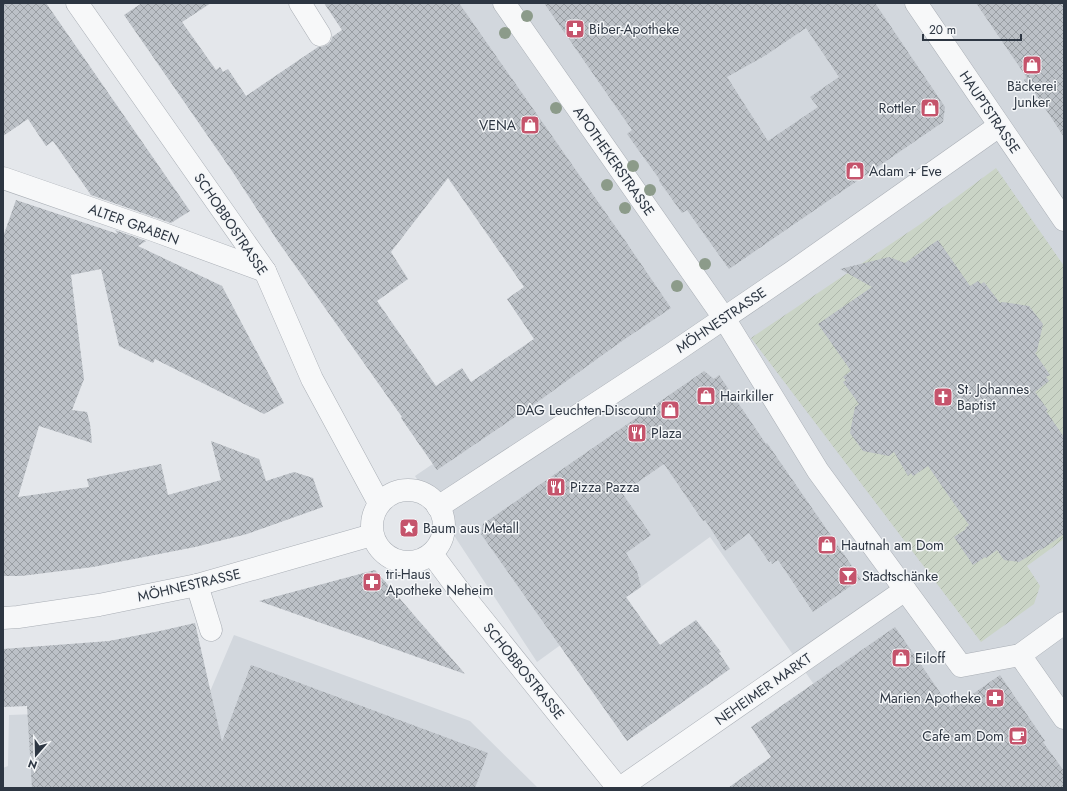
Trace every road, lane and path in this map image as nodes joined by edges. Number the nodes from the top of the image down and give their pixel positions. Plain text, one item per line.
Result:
1 (77, 3) edge
2 (300, 3) edge
3 (504, 3) edge
4 (916, 3) edge
5 (320, 35) dead end
6 (1000, 126) junction
7 (3, 178) edge
8 (1064, 220) edge
9 (265, 271) junction
10 (724, 318) junction
11 (379, 503) junction
12 (438, 507) junction
13 (372, 535) junction
14 (432, 554) junction
15 (197, 585) junction
16 (905, 590) junction
17 (3, 618) edge
18 (1064, 623) edge
19 (211, 630) dead end
20 (1020, 655) junction
21 (1064, 718) edge
22 (619, 788) edge

1 - 9 street, SCHOBBOSTRASSE
2 - 5 street
3 - 10 street, APOTHEKERSTRASSE
4 - 6 street, HAUPTSTRASSE
6 - 8 street, HAUPTSTRASSE
6 - 10 street, MÖHNESTRASSE
7 - 9 street, ALTER GRABEN
9 - 11 street, SCHOBBOSTRASSE
10 - 12 street, MÖHNESTRASSE
10 - 16 street
11 - 12 street
11 - 13 street
12 - 14 street
13 - 14 street
13 - 15 street, MÖHNESTRASSE
14 - 22 street, SCHOBBOSTRASSE
15 - 17 street, MÖHNESTRASSE
15 - 19 street
16 - 20 street
16 - 22 street, NEHEIMER MARKT
18 - 20 street
20 - 21 street

